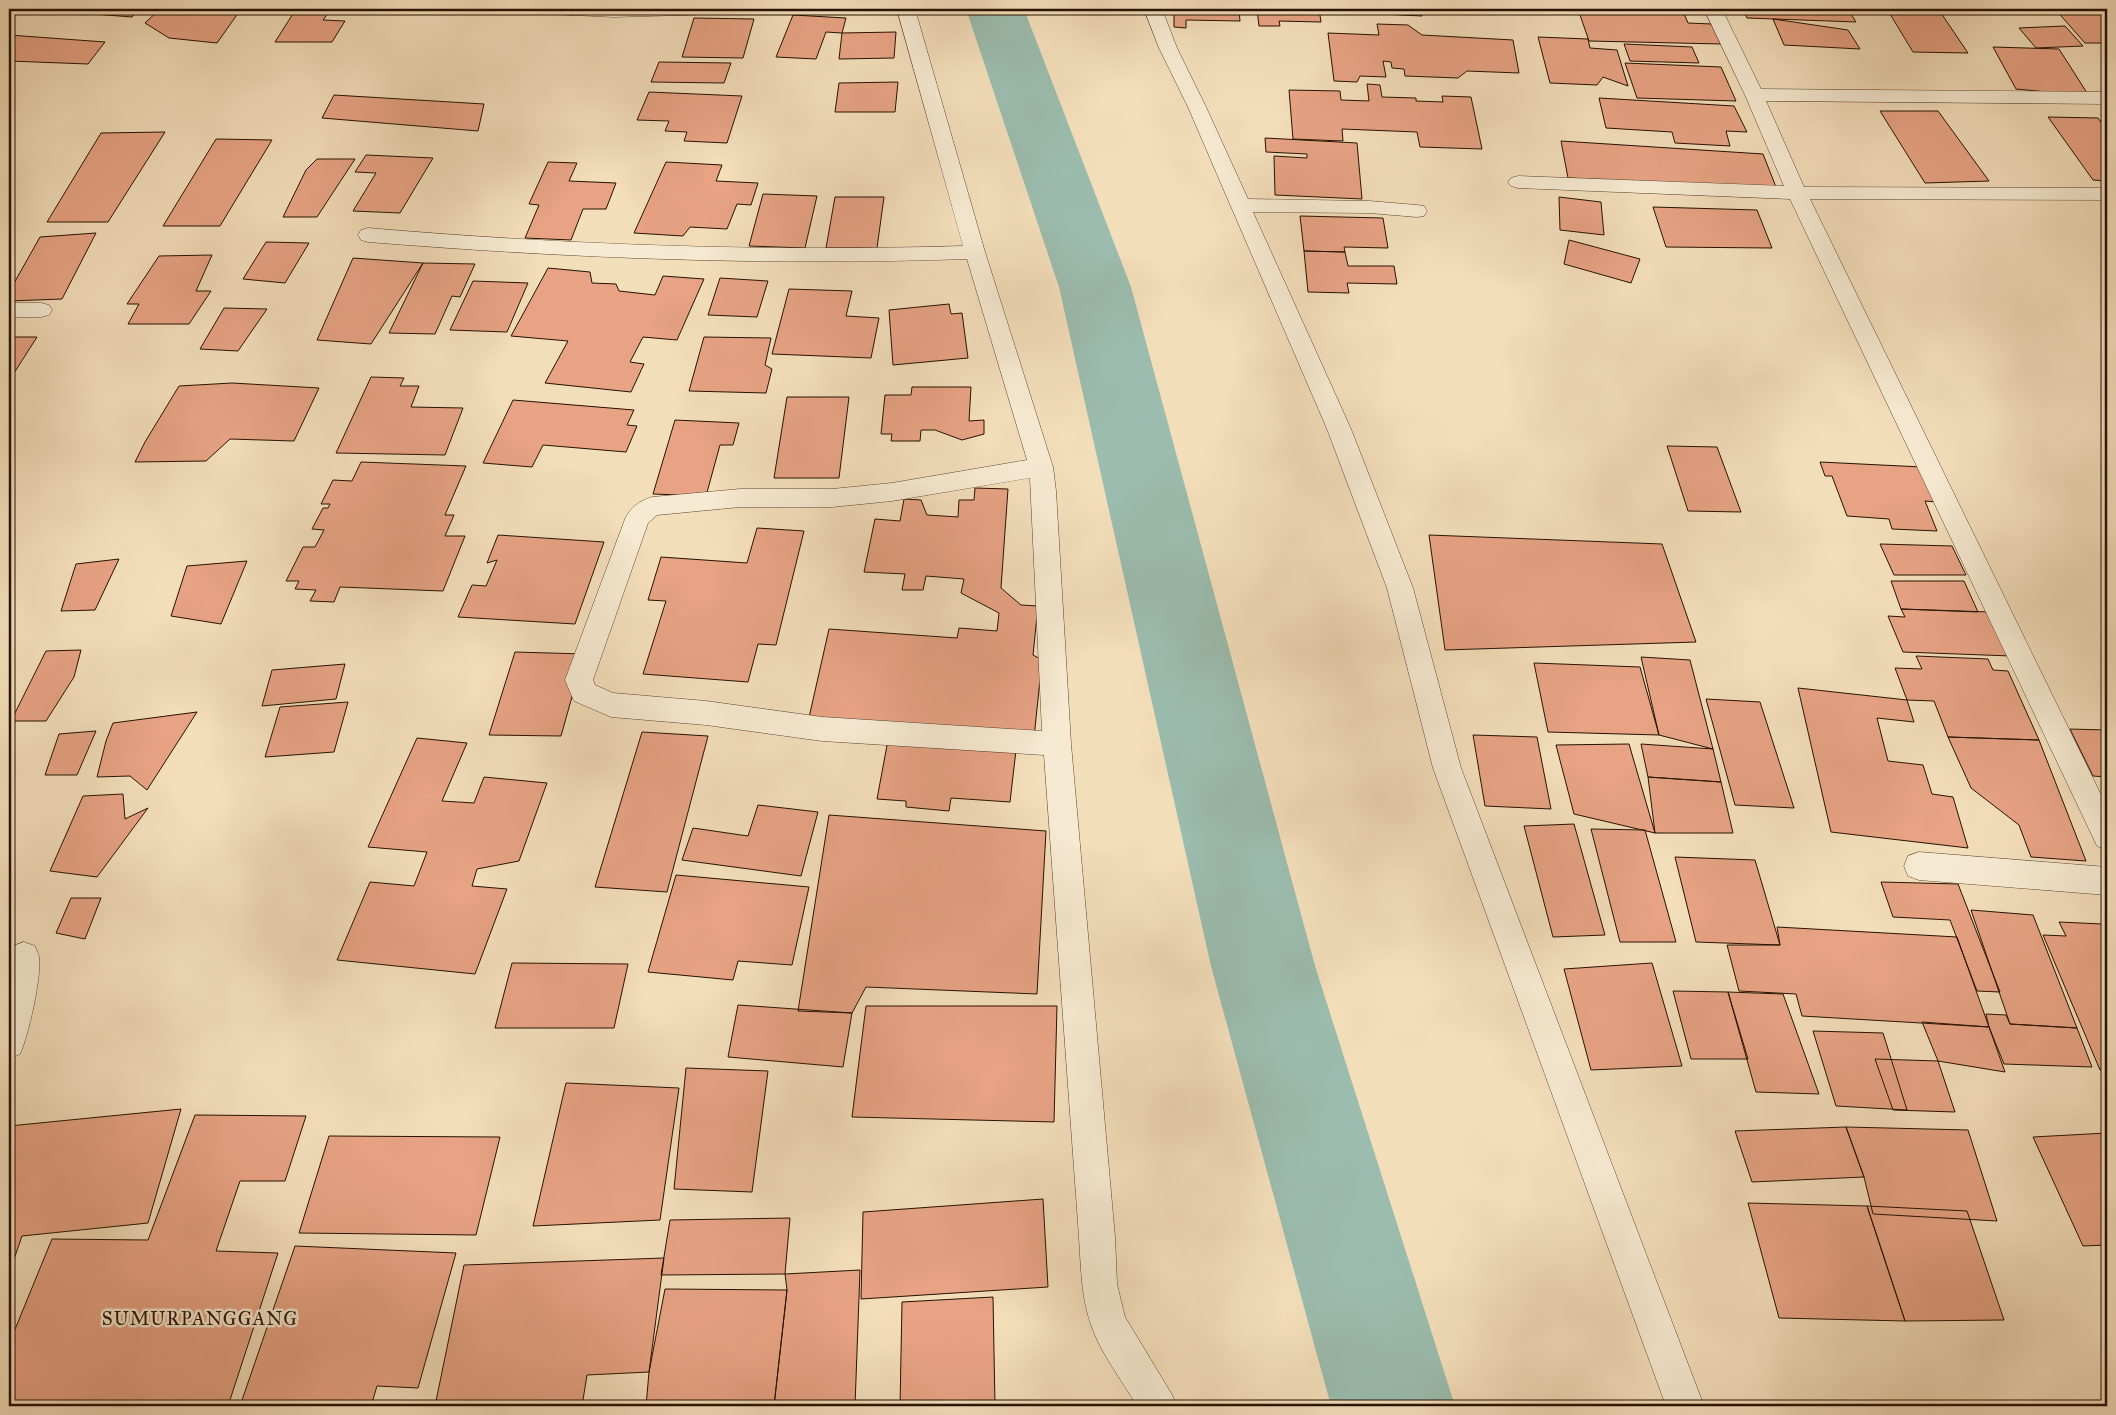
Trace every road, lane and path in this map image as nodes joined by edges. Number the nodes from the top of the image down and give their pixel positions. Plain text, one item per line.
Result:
1 (551, 9) edge
2 (719, 9) edge
3 (906, 9) edge
4 (1153, 9) edge
5 (1713, 9) edge
6 (1754, 95) junction
7 (2107, 98) edge
8 (1518, 182) dead end
9 (1797, 193) junction
10 (2107, 194) edge
11 (1241, 205) junction
12 (1417, 211) dead end
13 (368, 235) dead end
14 (975, 252) junction
15 (9, 310) edge
16 (41, 310) dead end
17 (1041, 467) junction
18 (1057, 744) junction
19 (2107, 837) edge
20 (1919, 866) dead end
21 (2107, 881) edge
22 (24, 957) dead end
23 (9, 1043) edge
24 (1158, 1406) edge
25 (1684, 1406) edge

1 - 2 street
3 - 14 street
4 - 11 street
5 - 6 street
6 - 7 street
6 - 9 street
8 - 9 street
9 - 10 street
9 - 19 street
11 - 12 street
11 - 25 street
13 - 14 street
14 - 17 street
15 - 16 street
17 - 18 street
17 - 18 street
18 - 24 street
20 - 21 street
22 - 23 street

